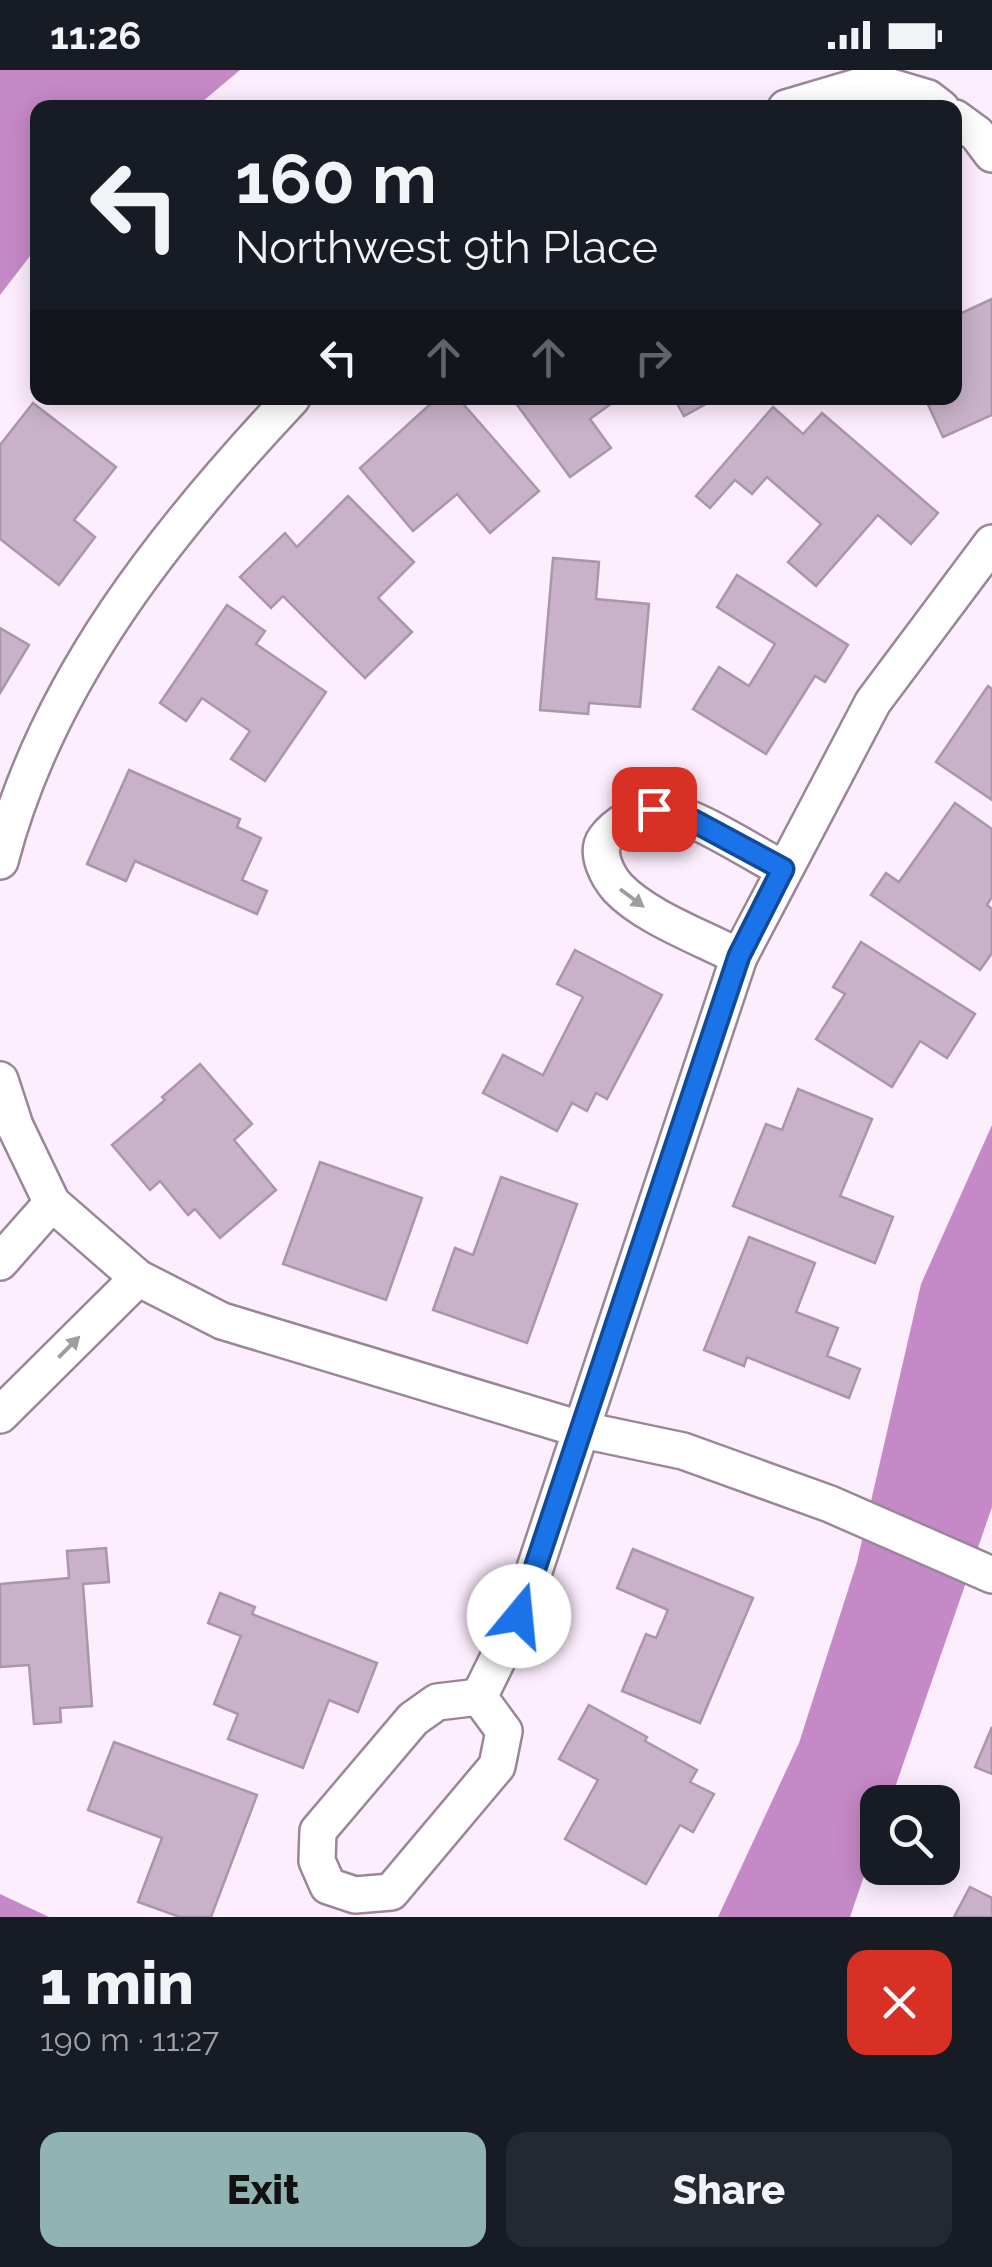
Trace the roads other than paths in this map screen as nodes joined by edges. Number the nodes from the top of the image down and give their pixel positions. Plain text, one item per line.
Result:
1 (813, 100) edge
2 (931, 100) edge
3 (962, 123) edge
4 (992, 154) edge
5 (285, 405) edge
6 (992, 542) edge
7 (0, 860) edge
8 (783, 869) junction
9 (739, 956) junction
10 (0, 1080) edge
11 (52, 1204) junction
12 (0, 1262) edge
13 (138, 1278) junction
14 (0, 1415) edge
15 (583, 1430) junction
16 (992, 1575) edge
17 (479, 1697) junction

1 - 2 street
3 - 4 street
5 - 7 street
6 - 8 street
8 - 9 street
8 -> 9 street
9 - 15 street
10 - 11 street
11 - 12 street
11 - 13 street
14 -> 13 street
13 - 15 street
15 - 16 street
15 - 17 street
17 - 17 street

